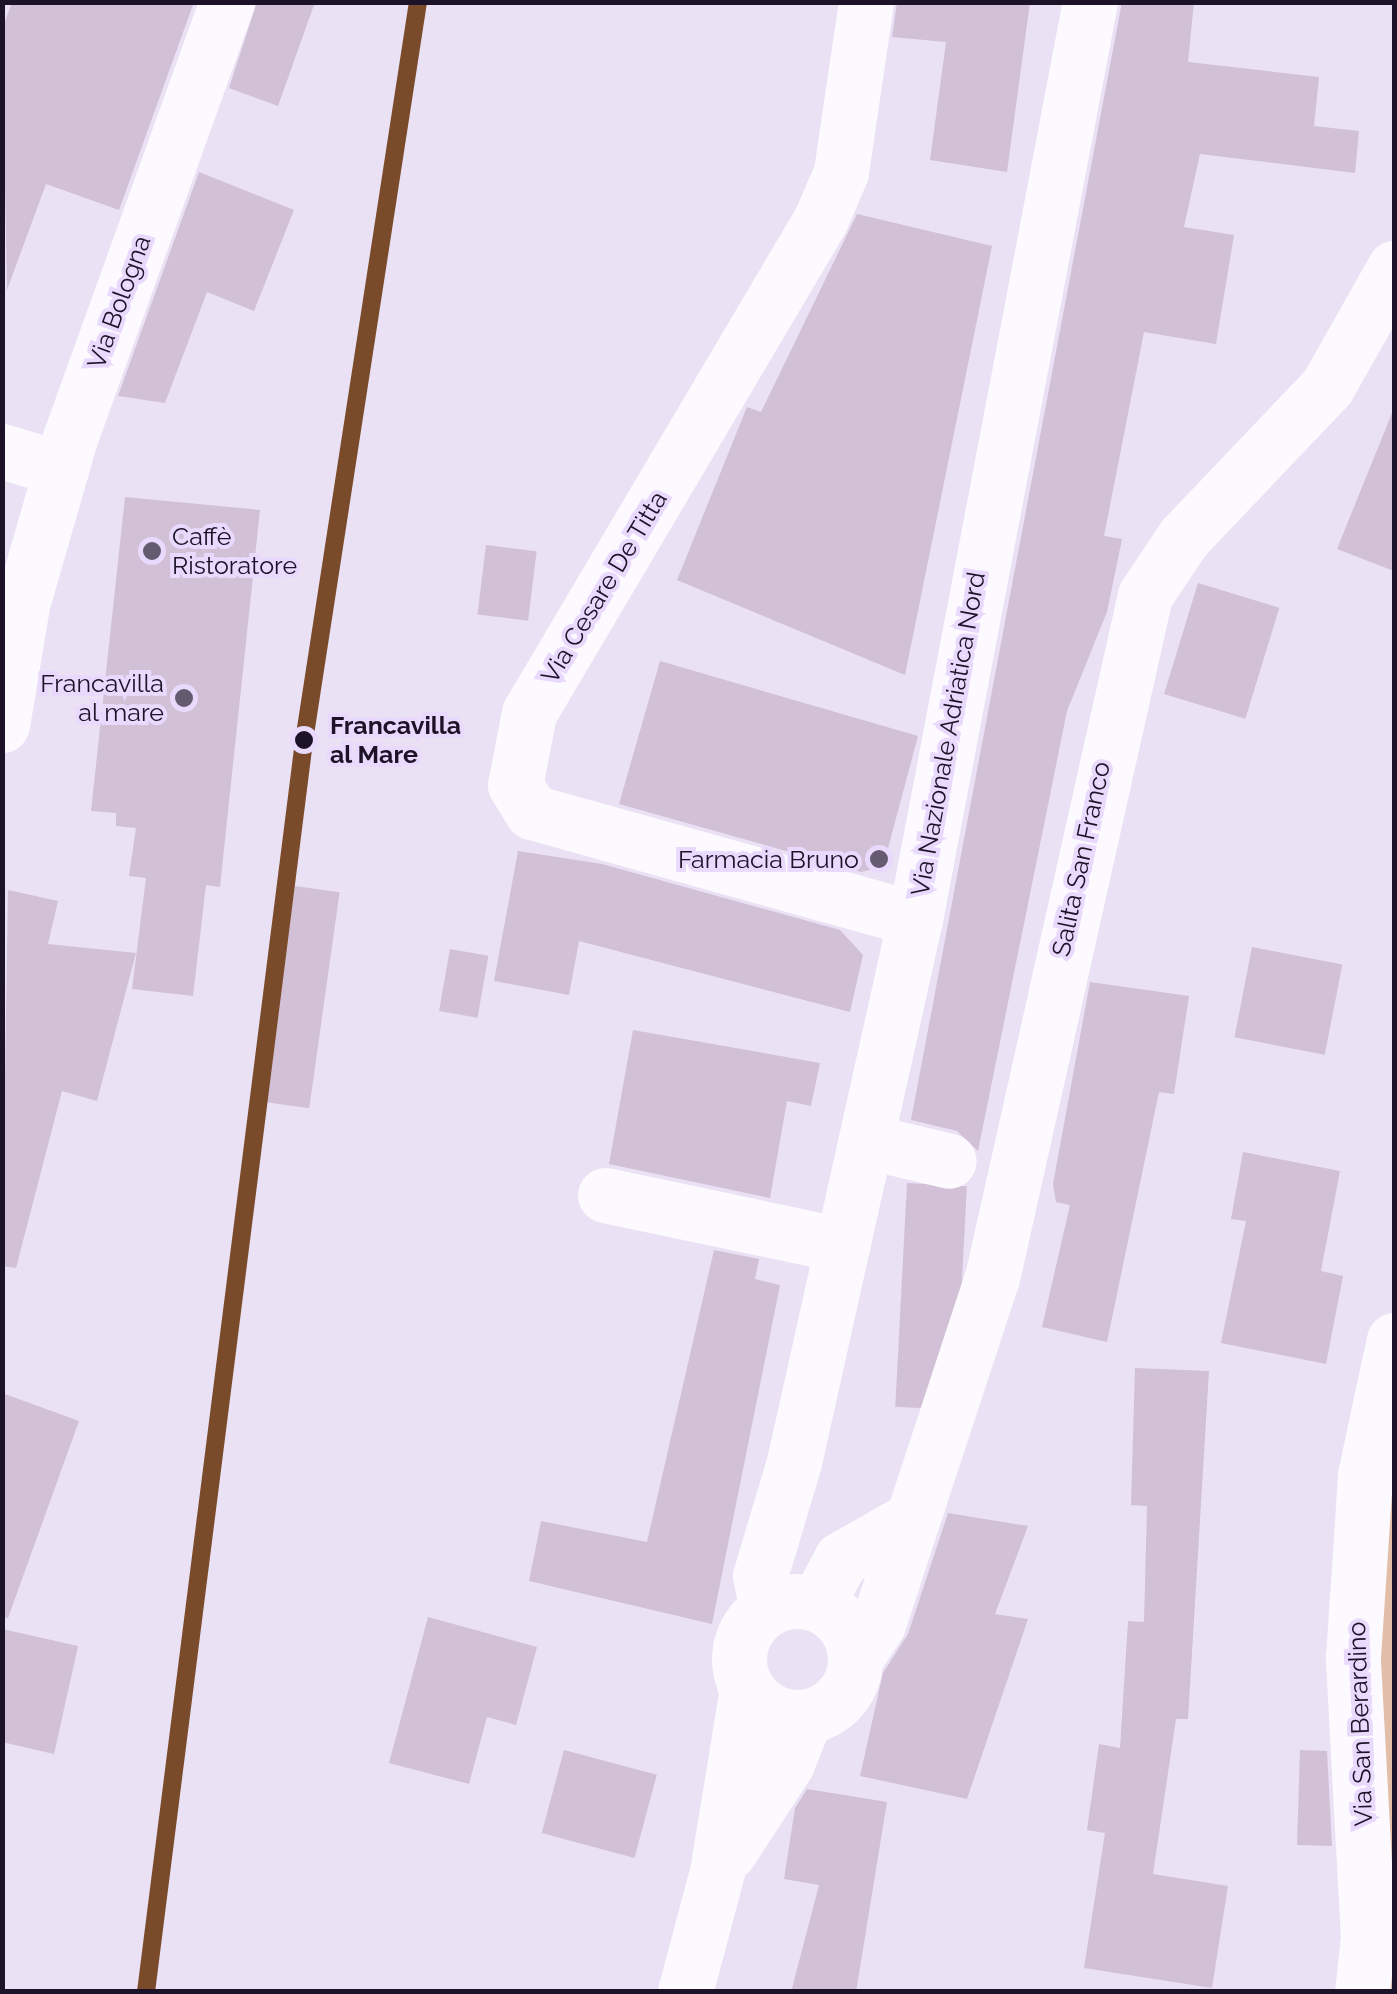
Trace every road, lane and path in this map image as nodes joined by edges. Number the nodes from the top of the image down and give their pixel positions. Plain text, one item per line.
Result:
1 (227, 2) edge
2 (866, 2) edge
3 (1090, 2) edge
4 (1394, 268) edge
5 (2, 451) edge
6 (61, 469) junction
7 (12, 602) edge
8 (2, 724) edge
9 (915, 919) junction
10 (866, 1141) junction
11 (949, 1161) dead end
12 (604, 1195) dead end
13 (842, 1245) junction
14 (1394, 1340) edge
15 (908, 1521) junction
16 (799, 1605) junction
17 (855, 1659) junction
18 (747, 1688) junction
19 (805, 1717) junction
20 (717, 1872) junction
21 (684, 1992) edge
22 (1362, 1992) edge

1 - 6 main road, Via Bologna
2 - 9 main road, Via Cesare De Titta
3 - 9 main road, Via Nazionale Adriatica Nord
4 - 15 main road, Salita San Franco
5 - 6 main road
6 - 7 main road, Via Bologna
7 - 8 main road, Via Bologna
9 - 10 main road, Via Nazionale Adriatica Nord
10 - 11 main road
10 - 13 main road, Via Nazionale Adriatica Nord
12 - 13 main road
13 - 16 main road, Via Nazionale Adriatica Nord
14 - 22 main road, Via San Berardino
15 - 16 main road
15 - 17 main road, Salita San Franco
16 - 17 main road
16 - 18 main road
17 - 19 main road
18 - 19 main road
18 - 20 main road
19 - 20 main road
20 - 21 main road

